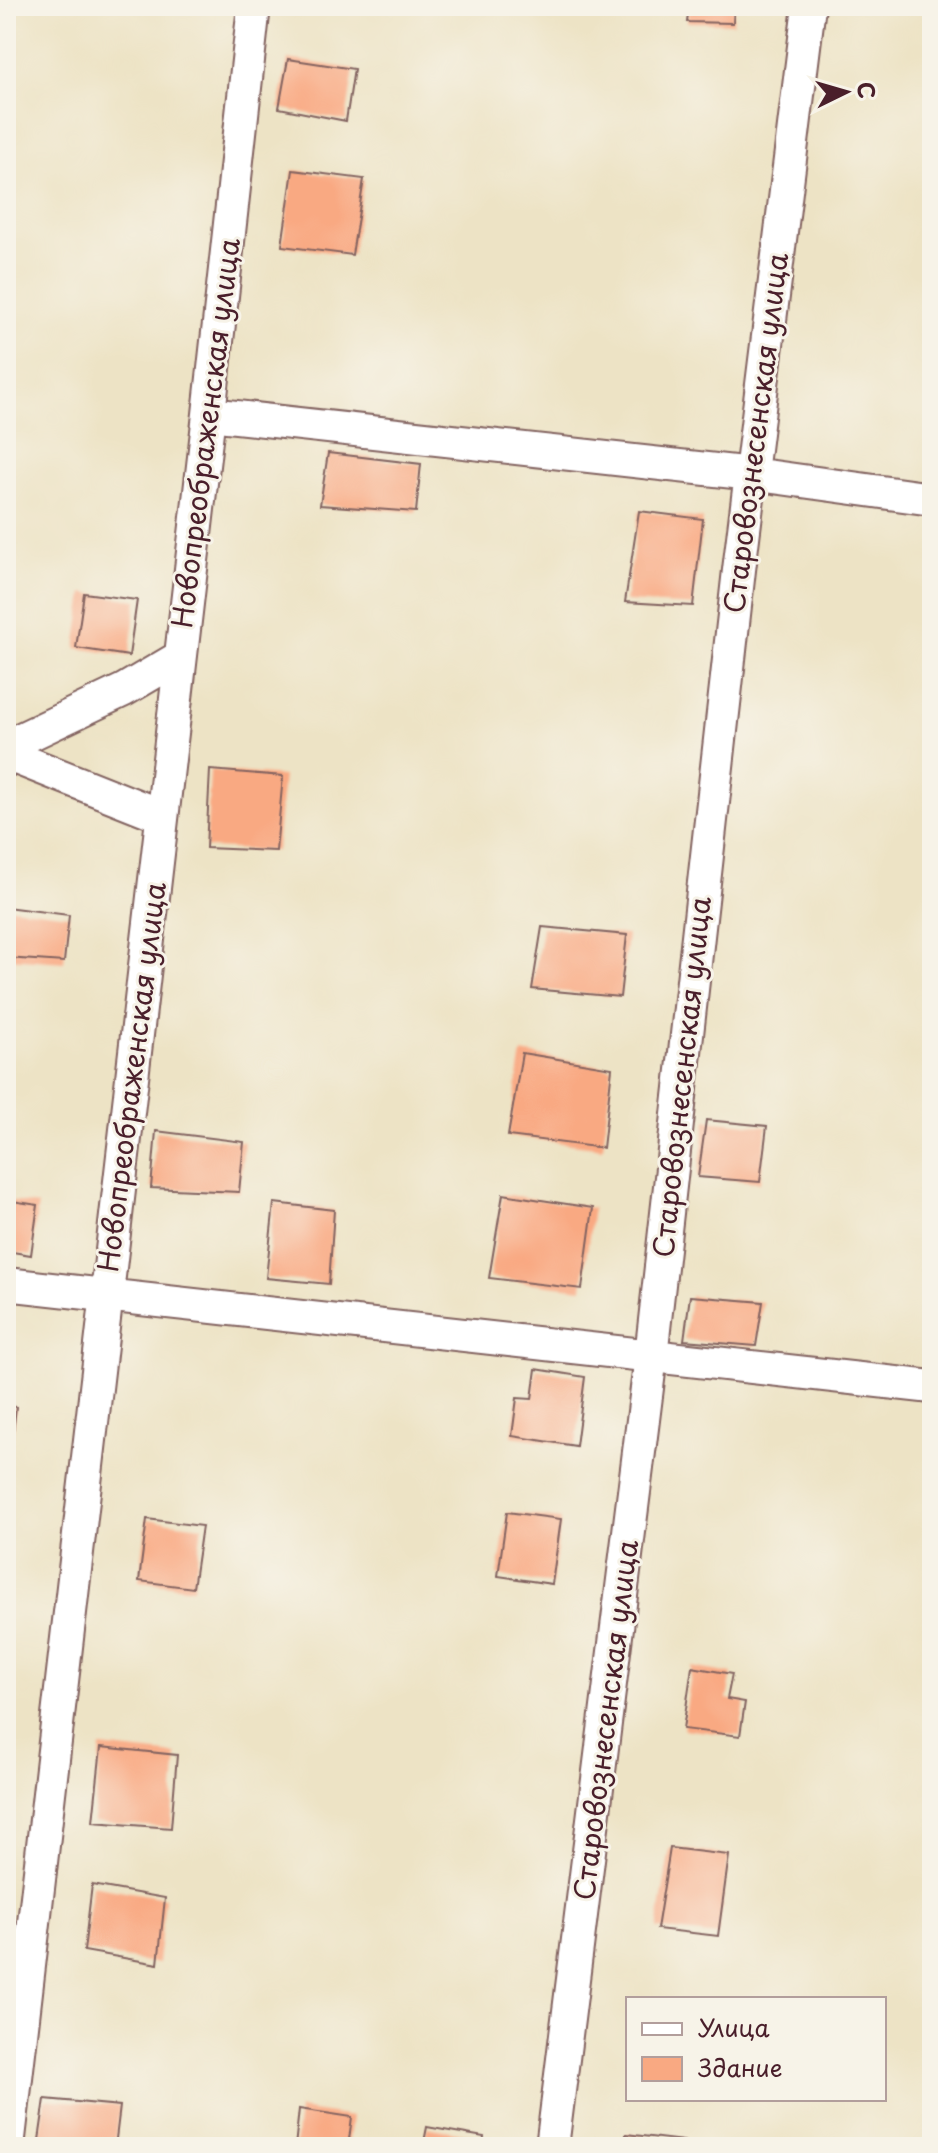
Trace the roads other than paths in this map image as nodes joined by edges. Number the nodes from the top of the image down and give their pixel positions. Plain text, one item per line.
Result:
1 (254, 6) edge
2 (809, 6) edge
3 (209, 414) junction
4 (752, 474) junction
5 (932, 499) edge
6 (180, 657) junction
7 (6, 746) edge
8 (6, 754) edge
9 (162, 816) junction
10 (6, 1284) edge
11 (106, 1295) junction
12 (651, 1356) junction
13 (932, 1387) edge
14 (8, 2147) edge
15 (552, 2147) edge

1 - 3 street, Новопреображенская улица
2 - 4 street, Старовознесенская улица
3 - 4 street
3 - 6 street, Новопреображенская улица
4 - 5 street
4 - 12 street, Старовознесенская улица
6 - 7 street
6 - 9 street, Новопреображенская улица
8 - 9 street
9 - 11 street, Новопреображенская улица
10 - 11 street
11 - 12 street
11 - 14 street, Новопреображенская улица
12 - 13 street
12 - 15 street, Старовознесенская улица

